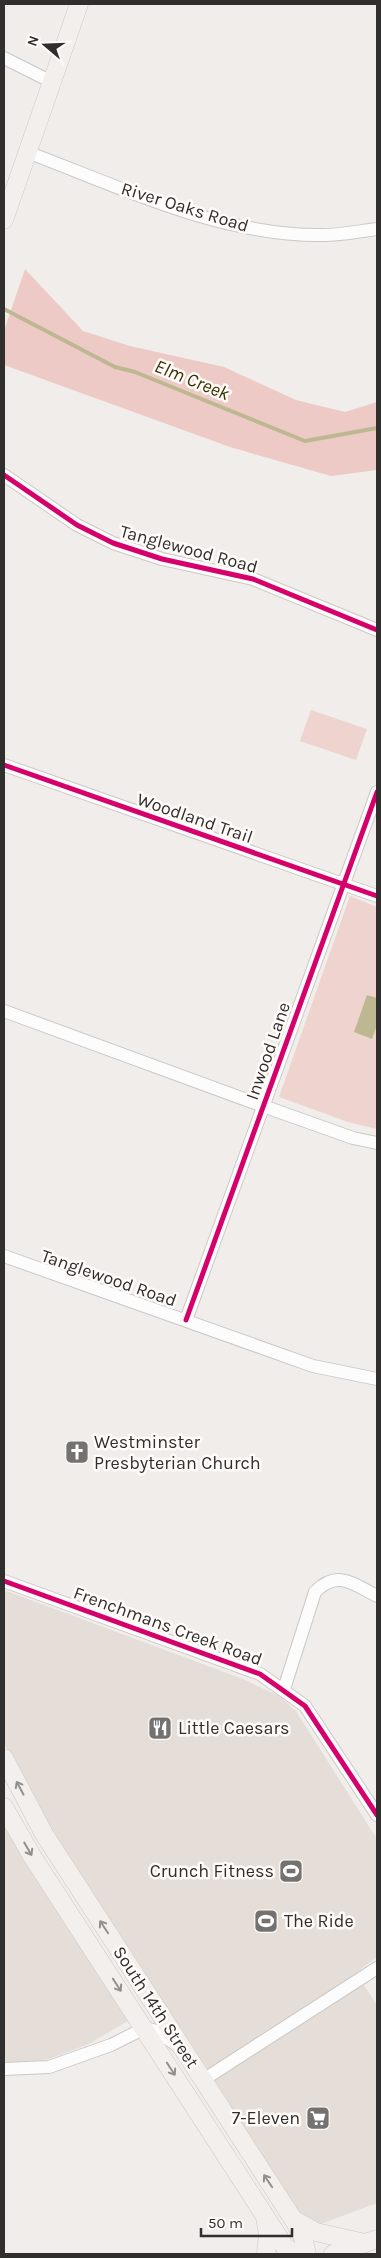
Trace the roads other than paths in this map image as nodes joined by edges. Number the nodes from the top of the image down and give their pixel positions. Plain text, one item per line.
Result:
1 (80, 4) edge
2 (4, 58) edge
3 (52, 82) junction
4 (27, 152) junction
5 (4, 220) edge
6 (377, 229) edge
7 (4, 475) edge
8 (377, 630) edge
9 (4, 766) edge
10 (377, 792) edge
11 (345, 884) junction
12 (377, 896) edge
13 (4, 1011) edge
14 (263, 1106) junction
15 (377, 1143) edge
16 (4, 1256) edge
17 (186, 1320) junction
18 (377, 1379) edge
19 (4, 1581) edge
20 (377, 1596) edge
21 (284, 1689) junction
22 (4, 1758) edge
23 (4, 1807) edge
24 (377, 1815) edge
25 (377, 1968) edge
26 (145, 2028) junction
27 (184, 2051) junction
28 (4, 2069) edge
29 (202, 2080) junction
30 (264, 2214) junction
31 (293, 2219) junction
32 (371, 2241) edge
33 (266, 2254) edge
34 (296, 2254) edge
35 (307, 2254) edge
36 (334, 2254) edge

1 - 3 main road
2 - 3 street
3 - 4 main road
4 - 5 main road
4 - 6 street, River Oaks Road
7 - 8 street, Tanglewood Road
9 - 11 street, Woodland Trail
10 - 11 street, Inwood Lane
11 - 12 street, Woodland Trail
11 - 14 street, Inwood Lane
13 - 14 street
14 - 15 street
14 - 17 street, Inwood Lane
16 - 17 street, Tanglewood Road
17 - 18 street, Tanglewood Road
19 - 21 street, Frenchmans Creek Road
20 - 21 street
21 - 24 street, Frenchmans Creek Road
27 -> 22 main road, South 14th Street
23 -> 26 main road, South 14th Street
25 - 29 street
26 - 27 street
26 - 28 street
26 -> 30 main road, South 14th Street
27 - 29 main road, South 14th Street
31 -> 29 main road, South 14th Street
30 - 33 main road
30 - 34 main road, South 14th Street
31 - 32 main road
31 - 35 main road, South 14th Street
32 - 36 main road

